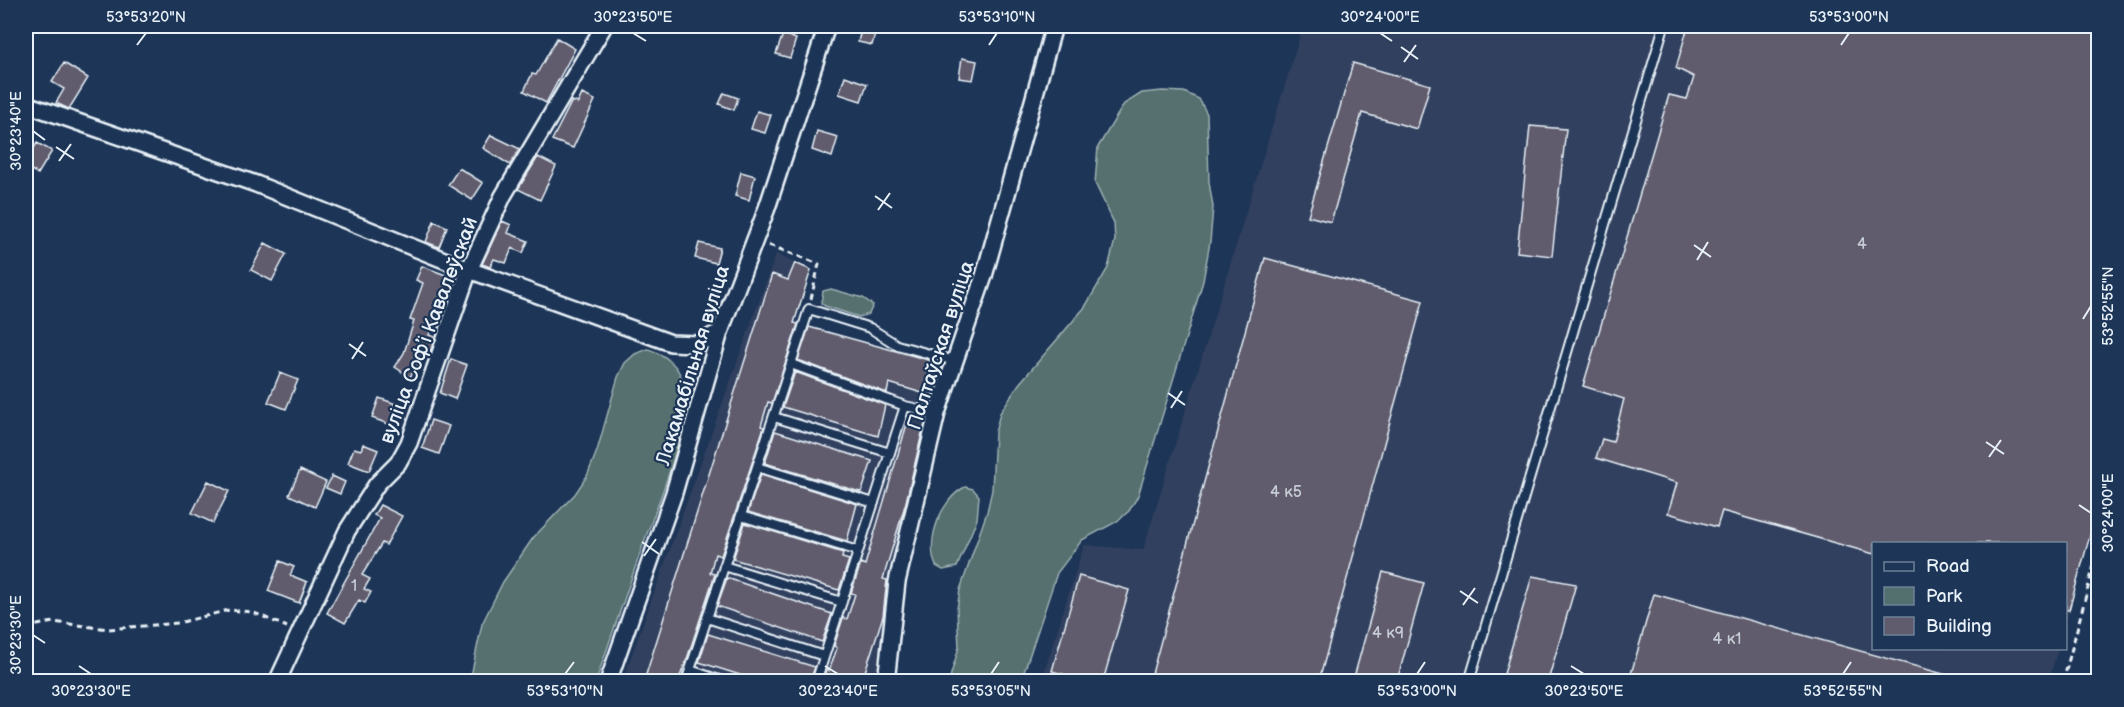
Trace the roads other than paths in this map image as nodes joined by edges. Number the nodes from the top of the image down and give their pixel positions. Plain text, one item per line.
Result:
1 (604, 26) edge
2 (827, 26) edge
3 (1054, 26) edge
4 (1664, 26) edge
5 (26, 104) edge
6 (469, 270) junction
7 (720, 332) junction
8 (955, 361) junction
9 (791, 364) junction
10 (905, 406) junction
11 (938, 413) junction
12 (774, 417) junction
13 (890, 453) junction
14 (757, 468) junction
15 (874, 503) junction
16 (741, 516) junction
17 (858, 551) junction
18 (724, 566) junction
19 (842, 602) junction
20 (707, 618) junction
21 (824, 656) junction
22 (690, 670) junction
23 (277, 681) edge
24 (608, 681) edge
25 (686, 681) edge
26 (725, 681) edge
27 (816, 681) edge
28 (886, 681) edge
29 (1469, 681) edge

1 - 6 street, вуліца Софʼі Кавалеўскай
2 - 7 street, Лакамабільная вуліца
3 - 8 street, Палтаўская вуліца
4 - 29 lane
5 - 6 street
6 - 7 street
6 - 23 street, вуліца Софʼі Кавалеўскай
7 - 24 street, Лакамабільная вуліца
8 - 9 lane
8 - 11 street, Палтаўская вуліца
9 - 10 lane
9 - 12 lane
10 - 11 lane
10 - 13 lane
11 - 28 street, Палтаўская вуліца
12 - 13 lane
12 - 14 lane
13 - 15 lane
14 - 15 lane
14 - 16 lane
15 - 17 lane
16 - 17 lane
16 - 18 lane
17 - 19 lane
18 - 19 lane
18 - 20 lane
19 - 21 lane
20 - 21 lane
20 - 22 lane
21 - 27 lane
22 - 25 lane
22 - 26 lane

